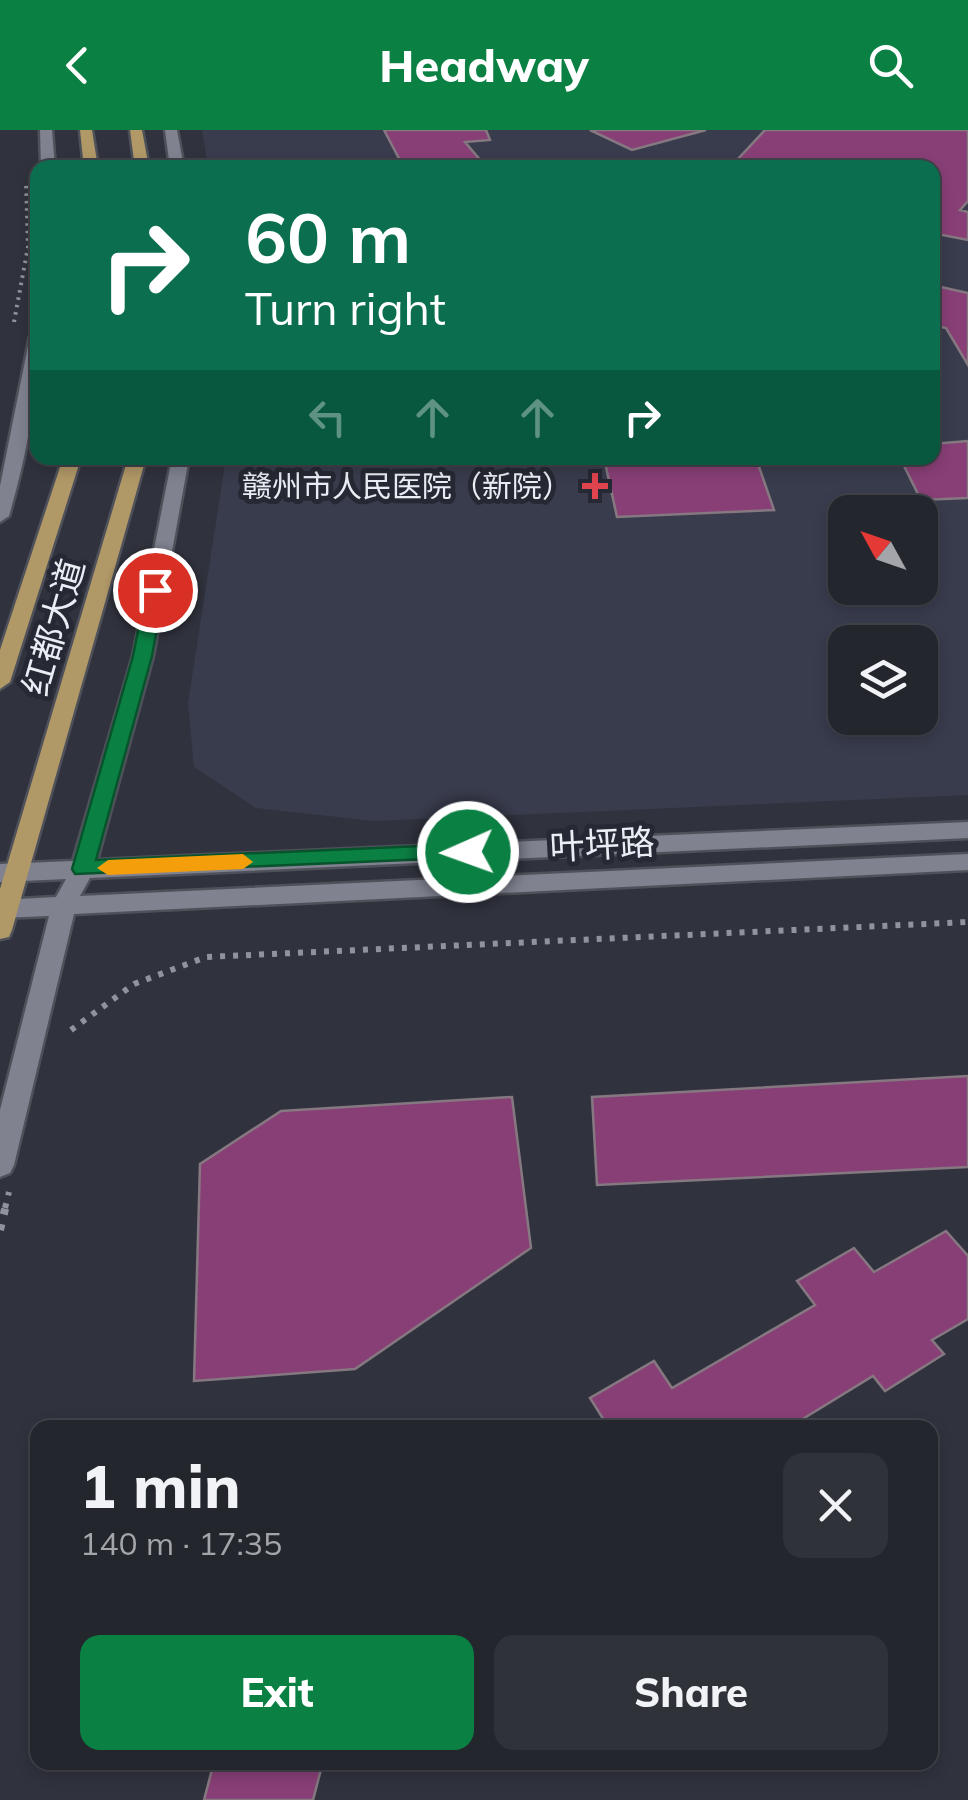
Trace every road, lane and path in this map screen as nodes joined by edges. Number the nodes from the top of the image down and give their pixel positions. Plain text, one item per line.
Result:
1 (46, 130) edge
2 (86, 130) edge
3 (136, 130) edge
4 (171, 130) edge
5 (48, 160) edge
6 (90, 160) edge
7 (141, 160) edge
8 (176, 160) edge
9 (26, 169) dead end
10 (14, 322) dead end
11 (30, 381) edge
12 (70, 465) edge
13 (135, 465) edge
14 (179, 465) edge
15 (0, 516) edge
16 (0, 682) edge
17 (968, 830) edge
18 (968, 862) edge
19 (83, 869) junction
20 (7, 873) edge
21 (64, 904) junction
22 (2, 916) edge
23 (968, 922) edge
24 (114, 994) dead end
25 (0, 1165) edge

1 - 5 street
2 - 6 main road
3 - 7 main road
4 - 8 street
9 - 10 path
11 - 15 street
12 - 16 main road, 红都大道
13 - 20 main road, 红都大道
14 - 19 street
17 - 19 street, 叶坪路
18 - 21 street, 叶坪路
19 - 20 street, 叶坪路
19 - 21 street
20 - 22 main road, 红都大道
21 - 22 street, 叶坪路
21 - 25 street
23 - 24 path

